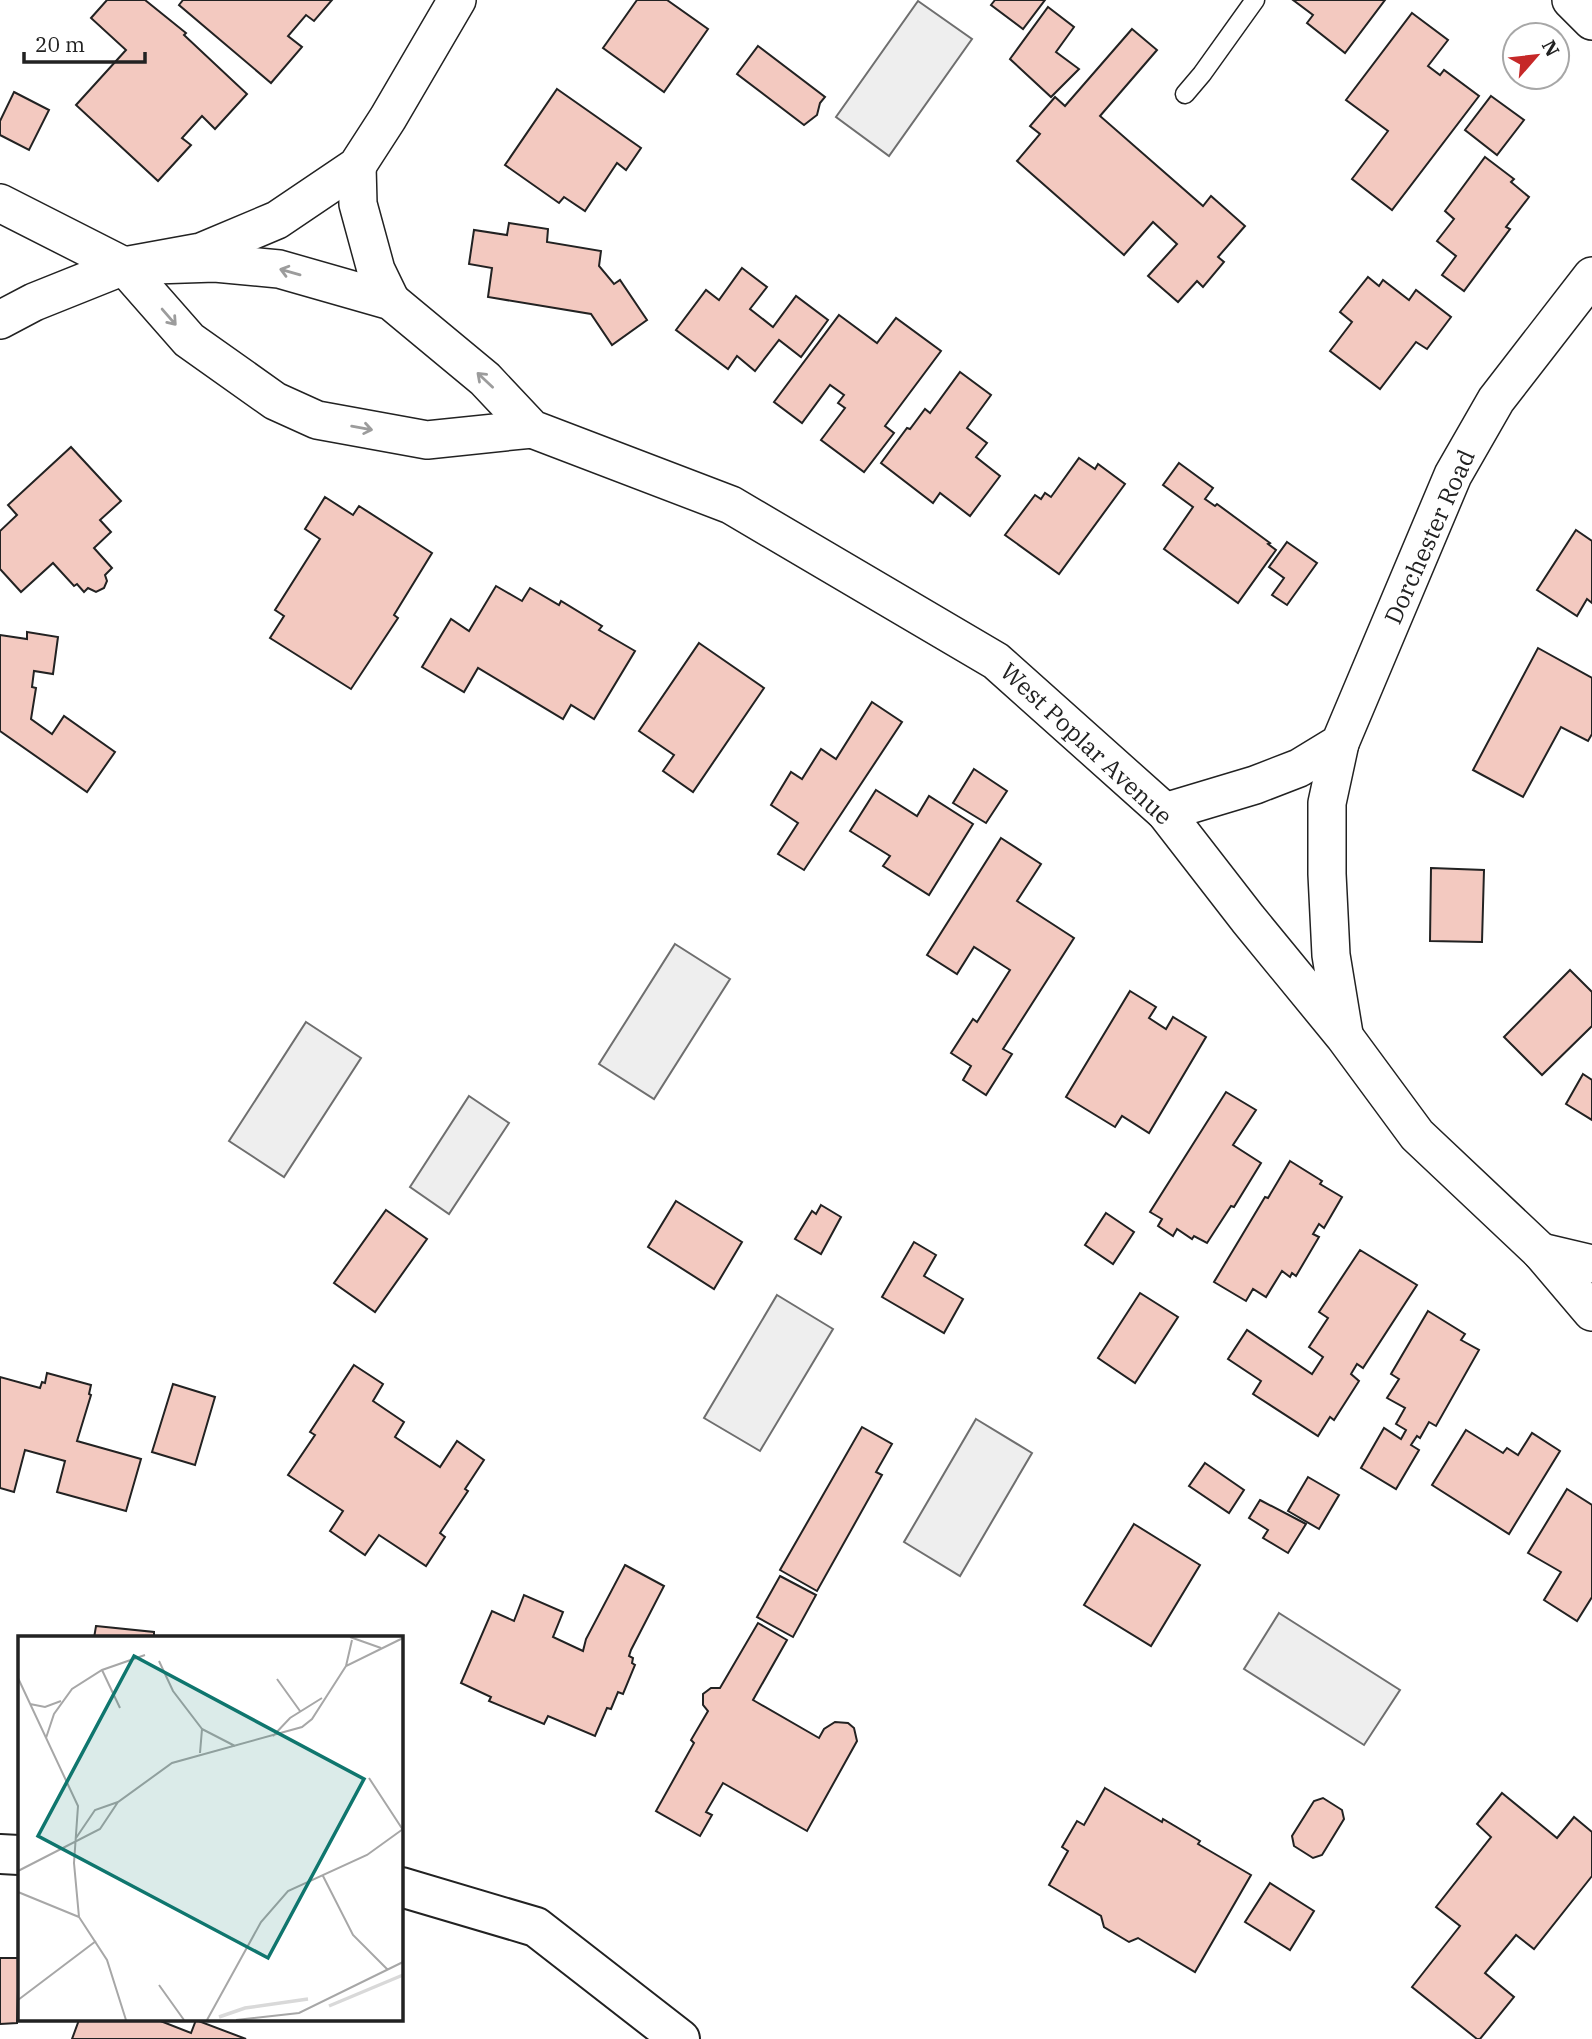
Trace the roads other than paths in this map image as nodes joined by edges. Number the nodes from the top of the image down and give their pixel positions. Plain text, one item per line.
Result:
1 (457, 0) edge
2 (1255, 0) edge
3 (1571, 0) edge
4 (1592, 21) edge
5 (1185, 94) dead end
6 (356, 166) junction
7 (0, 203) edge
8 (124, 266) junction
9 (1592, 276) edge
10 (391, 300) junction
11 (0, 320) edge
12 (533, 429) junction
13 (1340, 743) junction
14 (1165, 812) junction
15 (1344, 1036) junction
16 (1541, 1252) junction
17 (1592, 1264) edge
18 (1592, 1312) edge
19 (0, 1854) edge
20 (18, 1855) edge
21 (402, 1887) edge
22 (680, 2039) edge

1 - 6 street
2 - 5 lane
3 - 4 street
6 - 8 street
6 - 10 street
7 - 8 street, West Poplar Avenue
10 -> 8 street, West Poplar Avenue
8 - 11 street
8 -> 12 street, West Poplar Avenue
9 - 13 street, Dorchester Road
12 -> 10 street, West Poplar Avenue
12 - 14 street, West Poplar Avenue
13 - 14 street
13 - 15 street, Dorchester Road
14 - 15 street, West Poplar Avenue
15 - 16 street, West Poplar Avenue
16 - 17 street
16 - 18 street, West Poplar Avenue
19 - 20 street
21 - 22 street

